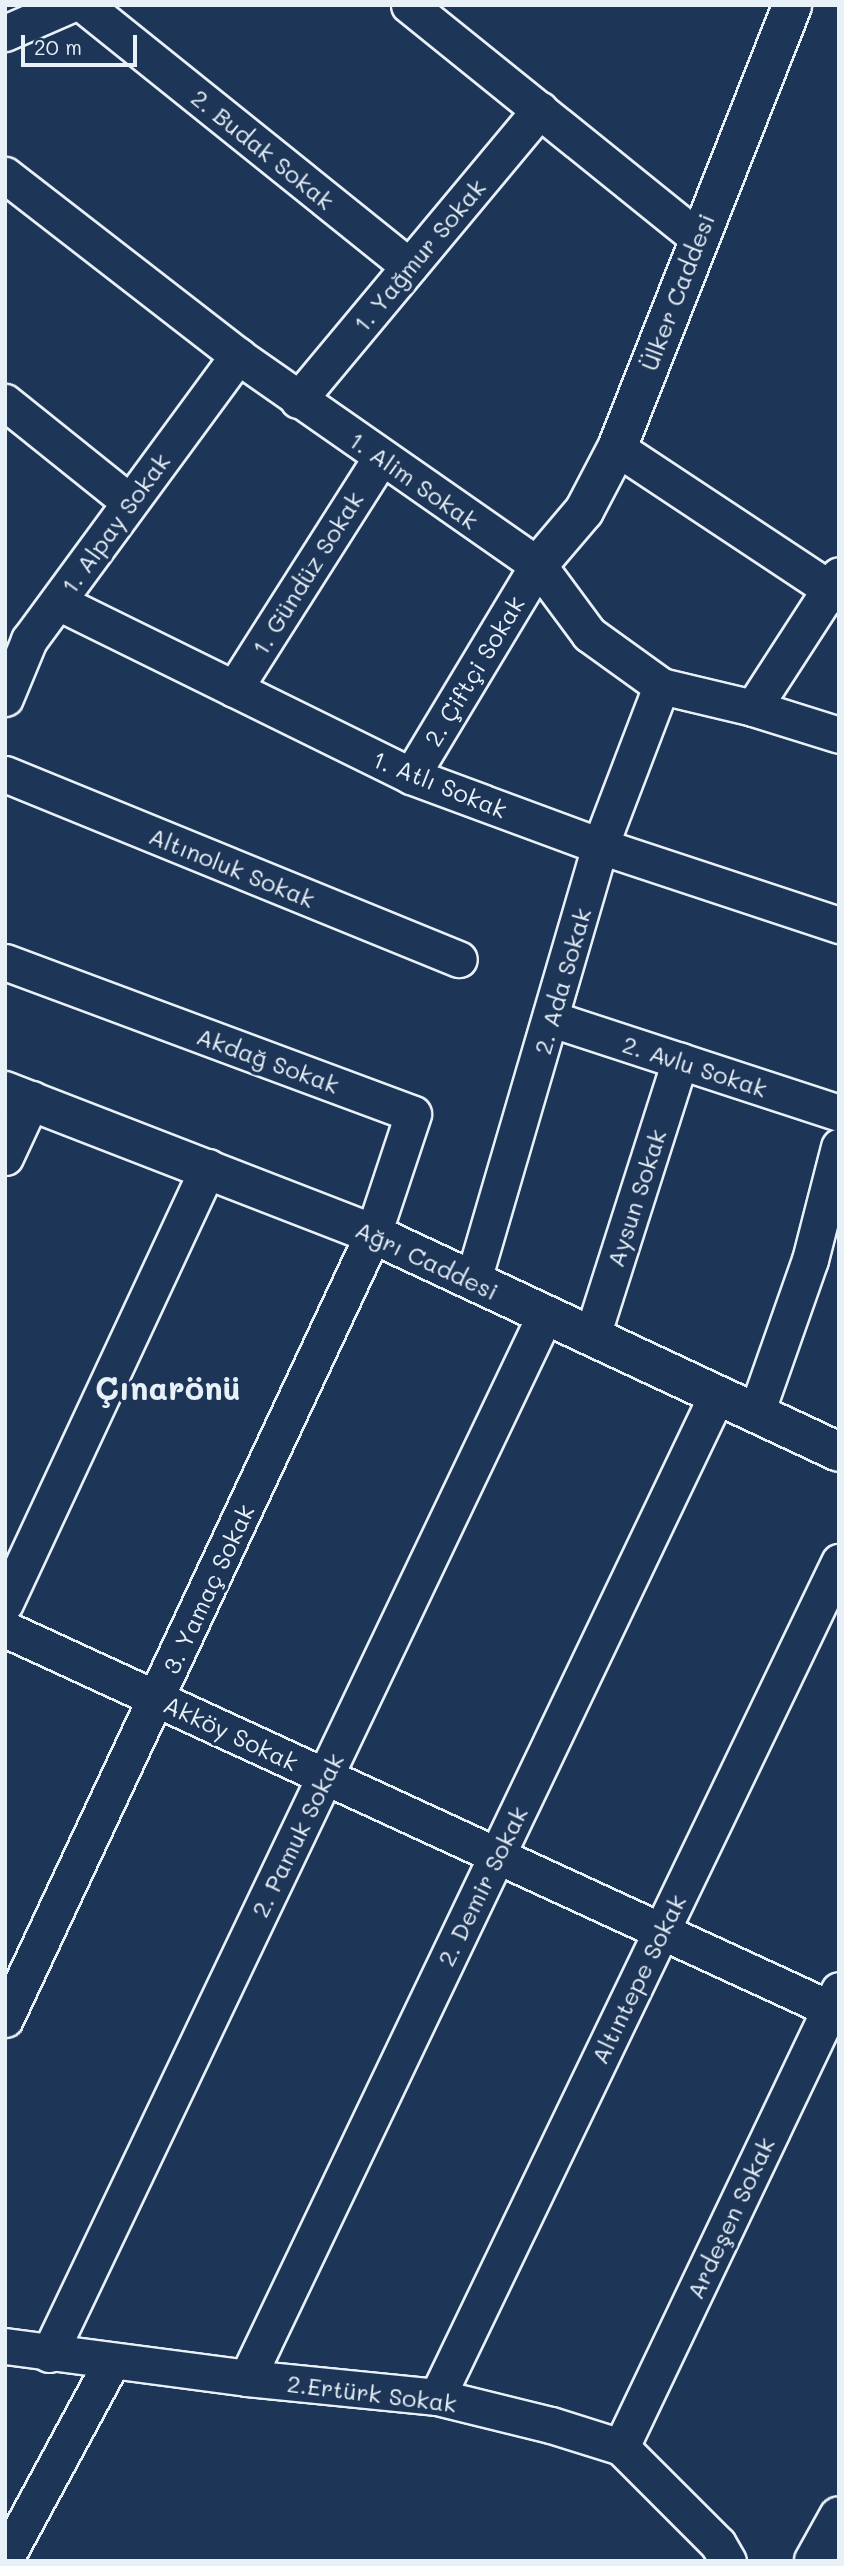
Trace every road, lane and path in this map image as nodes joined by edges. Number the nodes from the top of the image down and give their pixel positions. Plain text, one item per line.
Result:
1 (84, 5) edge
2 (410, 5) edge
3 (792, 5) edge
4 (43, 9) edge
5 (5, 33) edge
6 (540, 110) junction
7 (5, 174) edge
8 (698, 238) junction
9 (409, 266) junction
10 (238, 356) junction
11 (298, 400) junction
12 (5, 402) edge
13 (617, 447) junction
14 (381, 457) junction
15 (128, 501) junction
16 (538, 565) junction
17 (835, 587) edge
18 (58, 603) junction
19 (17, 631) edge
20 (661, 686) junction
21 (234, 690) junction
22 (5, 698) edge
23 (753, 708) junction
24 (839, 735) edge
25 (5, 774) edge
26 (411, 776) junction
27 (600, 846) junction
28 (839, 925) edge
29 (458, 959) dead end
30 (5, 962) edge
31 (552, 1019) junction
32 (680, 1061) junction
33 (19, 1095) edge
34 (839, 1113) edge
35 (839, 1147) edge
36 (5, 1157) edge
37 (208, 1167) junction
38 (373, 1234) junction
39 (825, 1266) edge
40 (473, 1280) junction
41 (545, 1315) junction
42 (592, 1336) junction
43 (717, 1395) junction
44 (755, 1413) junction
45 (839, 1452) edge
46 (839, 1562) edge
47 (5, 1603) edge
48 (5, 1629) edge
49 (157, 1699) junction
50 (325, 1776) junction
51 (497, 1856) junction
52 (661, 1931) junction
53 (836, 2004) edge
54 (5, 2019) edge
55 (5, 2346) edge
56 (49, 2354) junction
57 (112, 2361) junction
58 (247, 2378) junction
59 (437, 2396) junction
60 (621, 2447) junction
61 (839, 2516) edge
62 (5, 2559) edge
63 (728, 2561) edge
64 (814, 2561) edge

1 - 9 street, 2. Budak Sokak
2 - 6 street
3 - 8 street, Ülker Caddesi
4 - 5 street
6 - 8 street
6 - 9 street, 1. Yağmur Sokak
7 - 10 street, 1. Alim Sokak
8 - 13 street, Ülker Caddesi
9 - 11 street, 1. Yağmur Sokak
10 - 11 street, 1. Alim Sokak
10 - 15 street, 1. Alpay Sokak
11 - 14 street, 1. Alim Sokak
12 - 15 street
13 - 16 street, Ülker Caddesi
13 - 17 street
14 - 16 street, 1. Alim Sokak
14 - 21 street, 1. Gündüz Sokak
15 - 18 street, 1. Alpay Sokak
16 - 20 street, 1. Alim Sokak
16 - 26 street, 2. Çiftçi Sokak
17 - 23 street
18 - 19 street, 1. Alpay Sokak
18 - 21 street, 1. Atlı Sokak
19 - 22 street, 1. Alpay Sokak
20 - 23 street, 1. Alim Sokak
20 - 27 street, 2. Ada Sokak
21 - 26 street, 1. Atlı Sokak
23 - 24 street, 1. Alim Sokak
25 - 29 street, Altınoluk Sokak
26 - 27 street, 1. Atlı Sokak
27 - 28 street, 1. Atlı Sokak
27 - 31 street, 2. Ada Sokak
30 - 38 street, Akdağ Sokak
31 - 32 street, 2. Avlu Sokak
31 - 40 street, 2. Ada Sokak
32 - 34 street, 2. Avlu Sokak
32 - 42 street, Aysun Sokak
33 - 36 street
33 - 37 street, Ağrı Caddesi
35 - 39 street
37 - 38 street, Ağrı Caddesi
37 - 47 street
38 - 40 street, Ağrı Caddesi
38 - 49 street, 3. Yamaç Sokak
39 - 44 street
40 - 41 street, Ağrı Caddesi
41 - 42 street, Ağrı Caddesi
41 - 50 street, 2. Pamuk Sokak
42 - 43 street, Ağrı Caddesi
43 - 44 street, Ağrı Caddesi
43 - 51 street, 2. Demir Sokak
44 - 45 street, Ağrı Caddesi
46 - 52 street, Altıntepe Sokak
48 - 49 street, Akköy Sokak
49 - 50 street, Akköy Sokak
49 - 54 street, 3. Yamaç Sokak
50 - 51 street, Akköy Sokak
50 - 56 street, 2. Pamuk Sokak
51 - 52 street, Akköy Sokak
51 - 58 street, 2. Demir Sokak
52 - 53 street, Akköy Sokak
52 - 59 street, Altıntepe Sokak
53 - 60 street, Ardeşen Sokak
55 - 56 street, 2.Ertürk Sokak
56 - 57 street, 2.Ertürk Sokak
57 - 58 street, 2.Ertürk Sokak
57 - 62 street
58 - 59 street, 2.Ertürk Sokak
59 - 60 street, 2.Ertürk Sokak
60 - 63 street, 2.Ertürk Sokak
61 - 64 street

